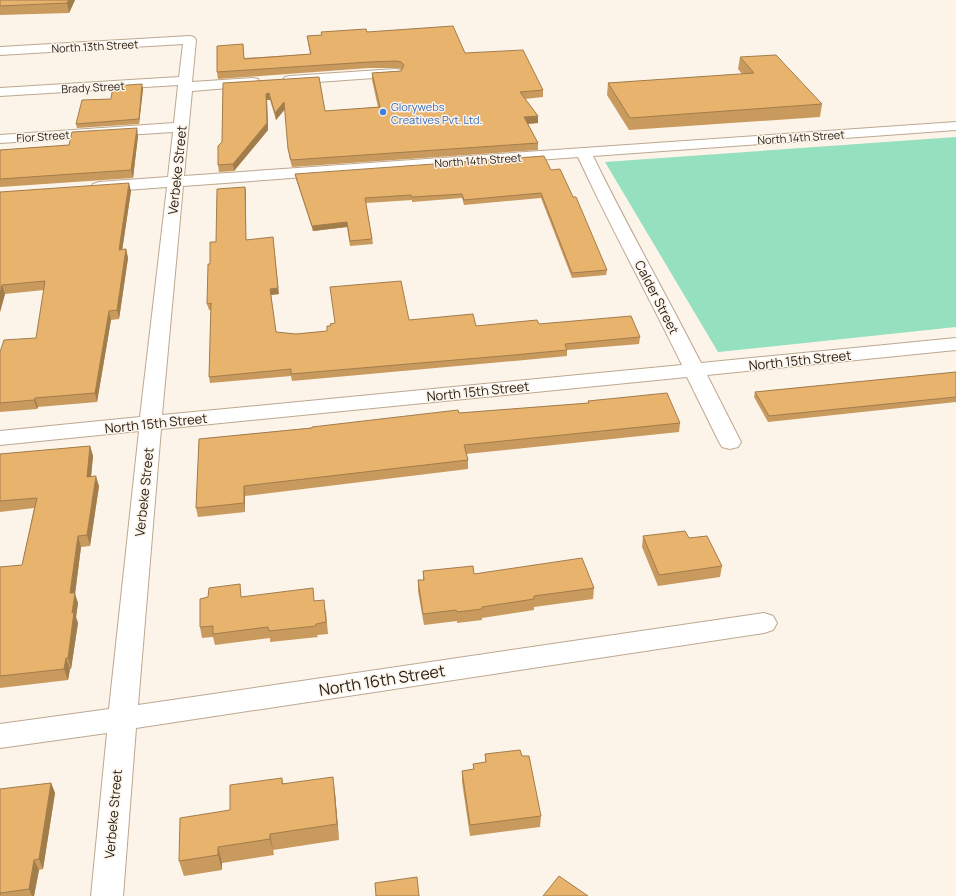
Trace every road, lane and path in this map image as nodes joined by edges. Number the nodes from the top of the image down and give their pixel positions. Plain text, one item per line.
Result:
1 (190, 40) joint
2 (0, 51) edge
3 (396, 73) edge
4 (185, 84) junction
5 (0, 92) edge
6 (956, 126) edge
7 (182, 127) junction
8 (0, 139) edge
9 (584, 153) junction
10 (176, 181) junction
11 (84, 188) edge
12 (956, 344) edge
13 (694, 370) junction
14 (151, 423) junction
15 (0, 438) edge
16 (730, 442) dead end
17 (764, 623) dead end
18 (121, 719) junction
19 (0, 736) edge
20 (107, 896) edge

1 - 2 street, North 13th Street
1 - 4 street, Verbeke Street
3 - 4 street, Brady Street
4 - 5 street, Brady Street
4 - 7 street, Verbeke Street
6 - 9 street, North 14th Street
7 - 8 street, Flor Street
7 - 10 street, Verbeke Street
9 - 10 street, North 14th Street
9 - 13 street, Calder Street
10 - 11 street, North 14th Street
10 - 14 street, Verbeke Street
12 - 13 street, North 15th Street
13 - 14 street, North 15th Street
13 - 16 street, Calder Street
14 - 15 street, North 15th Street
14 - 18 street, Verbeke Street
17 - 18 street, North 16th Street
18 - 19 street, North 16th Street
18 - 20 street, Verbeke Street

